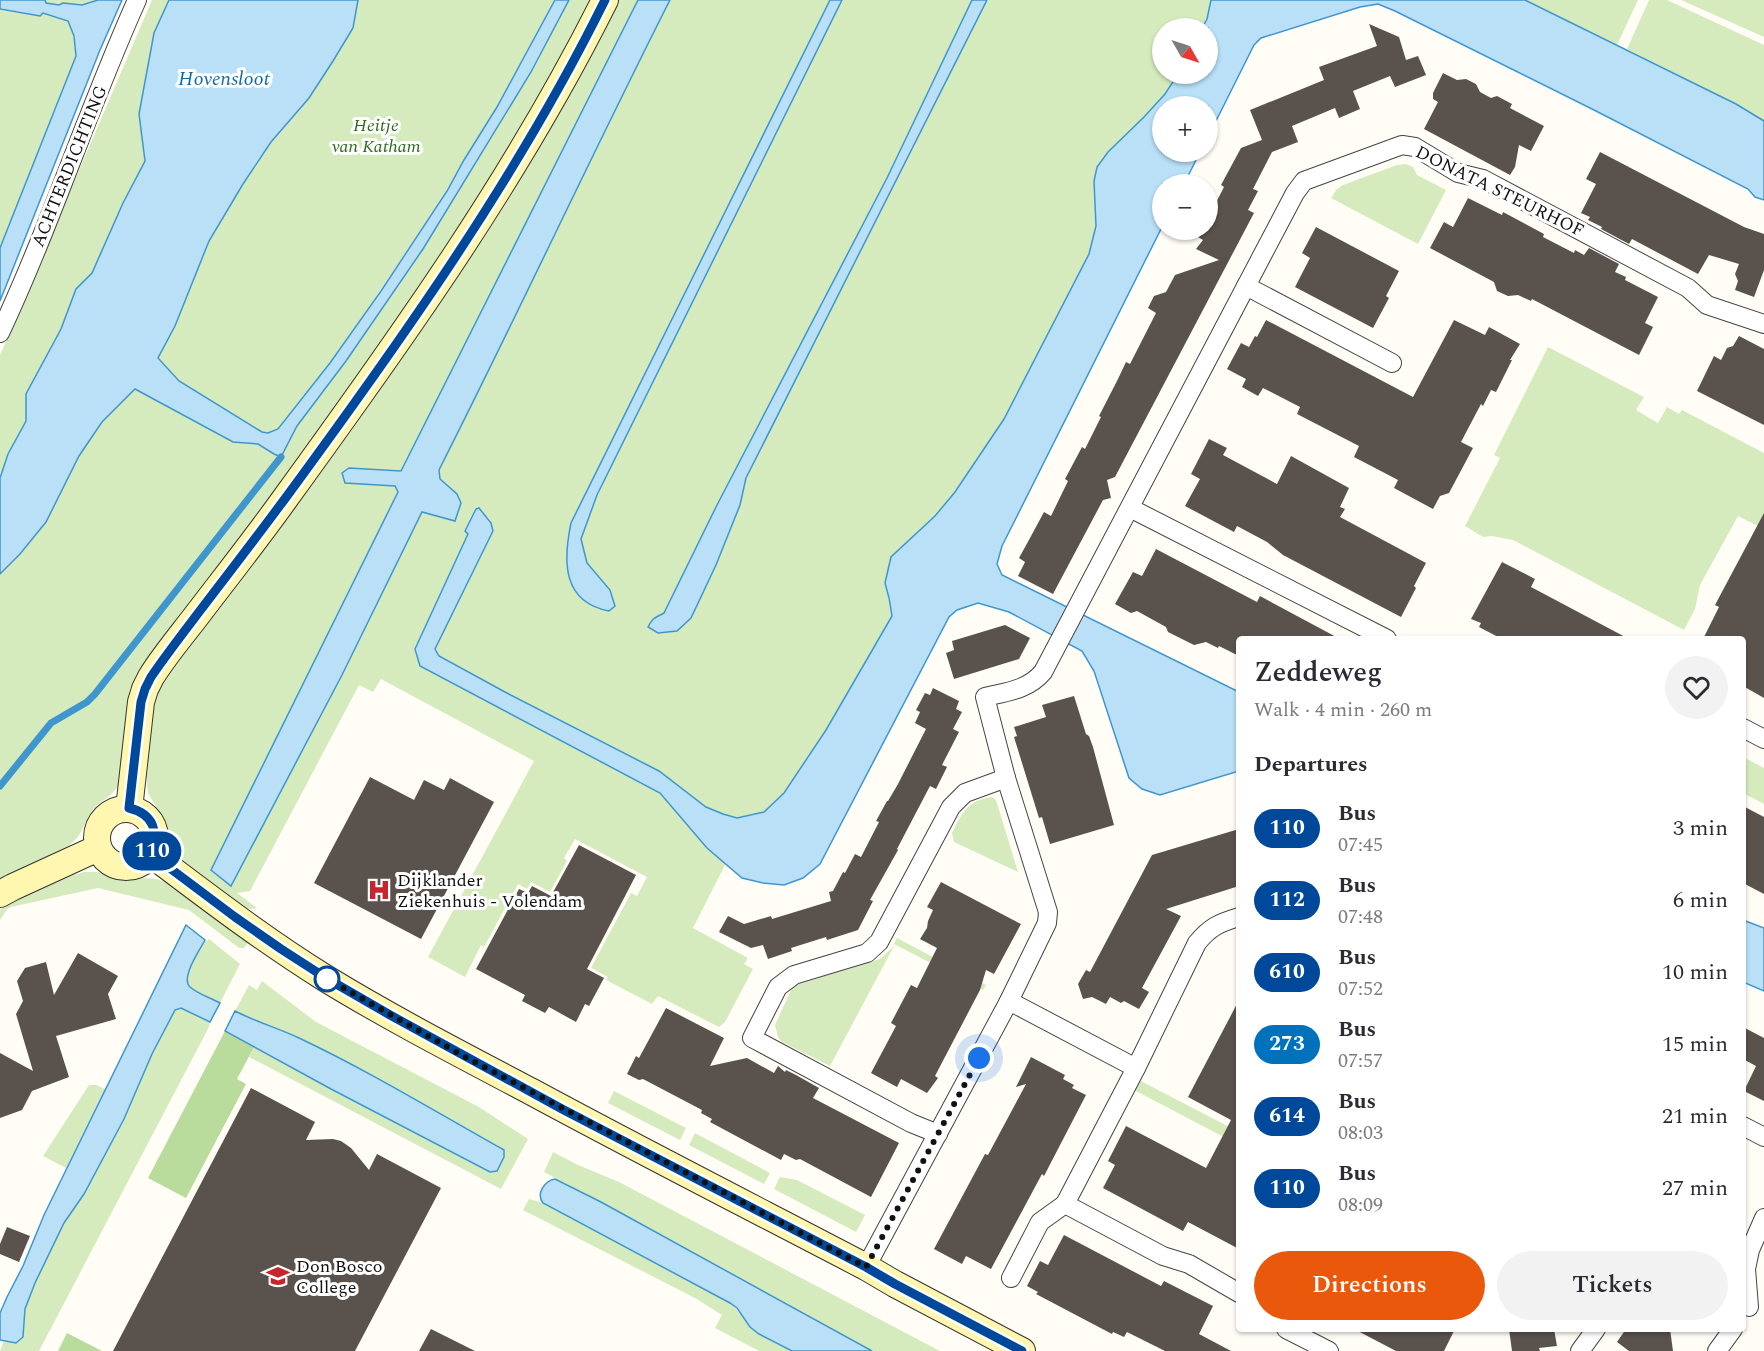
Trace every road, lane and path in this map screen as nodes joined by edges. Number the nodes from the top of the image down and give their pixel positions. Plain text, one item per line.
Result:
1 (137, 0) edge
2 (605, 0) edge
3 (1246, 286) junction
4 (1764, 324) edge
5 (0, 333) edge
6 (1392, 363) dead end
7 (1130, 508) junction
8 (1382, 636) edge
9 (1746, 730) edge
10 (1764, 739) edge
11 (1006, 778) junction
12 (129, 808) junction
13 (98, 848) junction
14 (151, 854) junction
15 (0, 894) edge
16 (1236, 918) edge
17 (1010, 1001) junction
18 (1136, 1068) junction
19 (1746, 1128) edge
20 (938, 1134) junction
21 (1764, 1137) edge
22 (1065, 1204) junction
23 (1764, 1218) edge
24 (866, 1267) junction
25 (1011, 1278) dead end
26 (1236, 1291) edge
27 (1752, 1312) edge
28 (1292, 1332) edge
29 (1594, 1332) edge
30 (1731, 1332) edge
31 (1022, 1351) edge
32 (1329, 1351) edge
33 (1580, 1351) edge
34 (1717, 1351) edge

1 - 5 street, ACHTERDICHTING
2 - 12 main road
3 - 4 street, DONATA STEURHOF
3 - 6 street
3 - 7 street, DONATA STEURHOF
7 - 8 street
7 - 11 street, DONATA STEURHOF
9 - 10 street
11 - 17 street, DONATA STEURHOF
11 - 20 street
12 - 13 main road
12 - 14 main road
13 - 14 main road
13 - 15 main road
14 - 24 main road
16 - 18 street
17 - 18 street
17 - 20 street, DONATA STEURHOF
18 - 22 street
19 - 21 street
20 - 24 street, DONATA STEURHOF
22 - 25 street
22 - 26 street
23 - 27 street
24 - 31 main road
28 - 32 street
29 - 33 street
30 - 34 street

